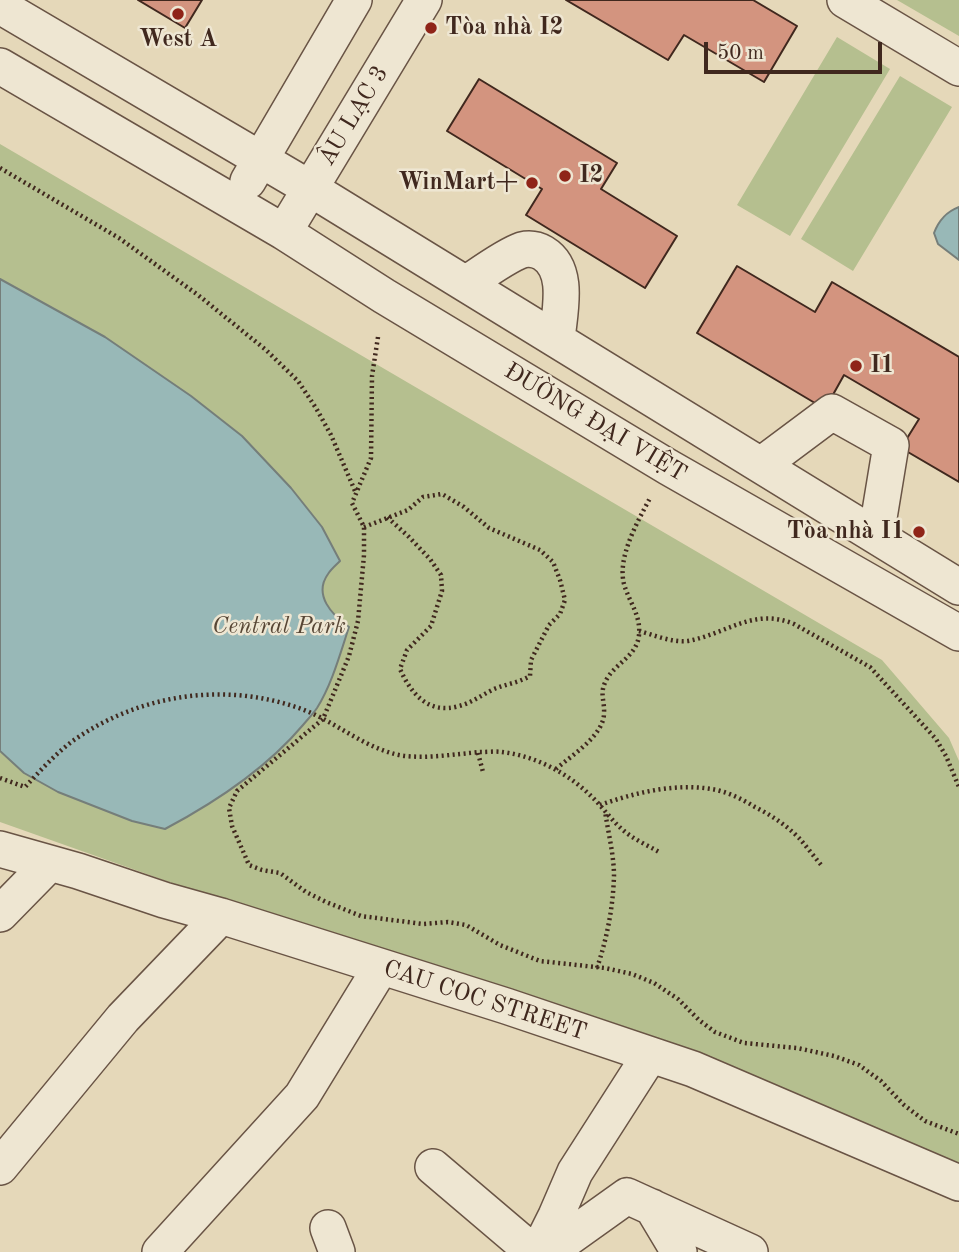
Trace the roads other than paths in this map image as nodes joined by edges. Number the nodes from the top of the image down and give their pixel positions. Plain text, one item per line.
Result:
1 (354, 0) edge
2 (424, 0) edge
3 (845, 0) edge
4 (0, 6) edge
5 (35, 13) edge
6 (0, 66) edge
7 (959, 68) edge
8 (260, 160) junction
9 (311, 189) junction
10 (236, 203) junction
11 (284, 232) junction
12 (466, 284) junction
13 (557, 340) junction
14 (761, 466) junction
15 (876, 536) junction
16 (959, 587) edge
17 (959, 633) edge
18 (0, 849) edge
19 (49, 864) junction
20 (0, 914) edge
21 (221, 916) junction
22 (381, 967) junction
23 (650, 1055) junction
24 (0, 1167) edge
25 (433, 1167) dead end
26 (959, 1183) edge
27 (652, 1207) junction
28 (556, 1216) junction
29 (160, 1252) edge
30 (535, 1252) edge
31 (679, 1252) edge
32 (750, 1252) edge

1 - 8 street
2 - 9 street, ÂU LẠC 3
3 - 7 street
4 - 5 street, ĐƯỜNG ĐẠI VIỆT
5 - 8 street, ĐƯỜNG ĐẠI VIỆT
6 - 10 street, ĐƯỜNG ĐẠI VIỆT
8 - 9 street, ĐƯỜNG ĐẠI VIỆT
8 - 10 street
9 - 11 street, ÂU LẠC 3
9 - 12 street, ĐƯỜNG ĐẠI VIỆT
10 - 11 street, ĐƯỜNG ĐẠI VIỆT
11 - 17 street, ĐƯỜNG ĐẠI VIỆT
12 - 13 street, ĐƯỜNG ĐẠI VIỆT
12 - 13 street
13 - 14 street, ĐƯỜNG ĐẠI VIỆT
14 - 15 street, ĐƯỜNG ĐẠI VIỆT
14 - 15 street
15 - 16 street, ĐƯỜNG ĐẠI VIỆT
18 - 19 street, CAU COC STREET
19 - 20 street
19 - 21 street, CAU COC STREET
21 - 22 street, CAU COC STREET
21 - 24 street
22 - 23 street, CAU COC STREET
22 - 29 street
23 - 26 street, CAU COC STREET
23 - 28 street
25 - 30 street
27 - 28 street
27 - 31 street
27 - 32 street
28 - 30 street

